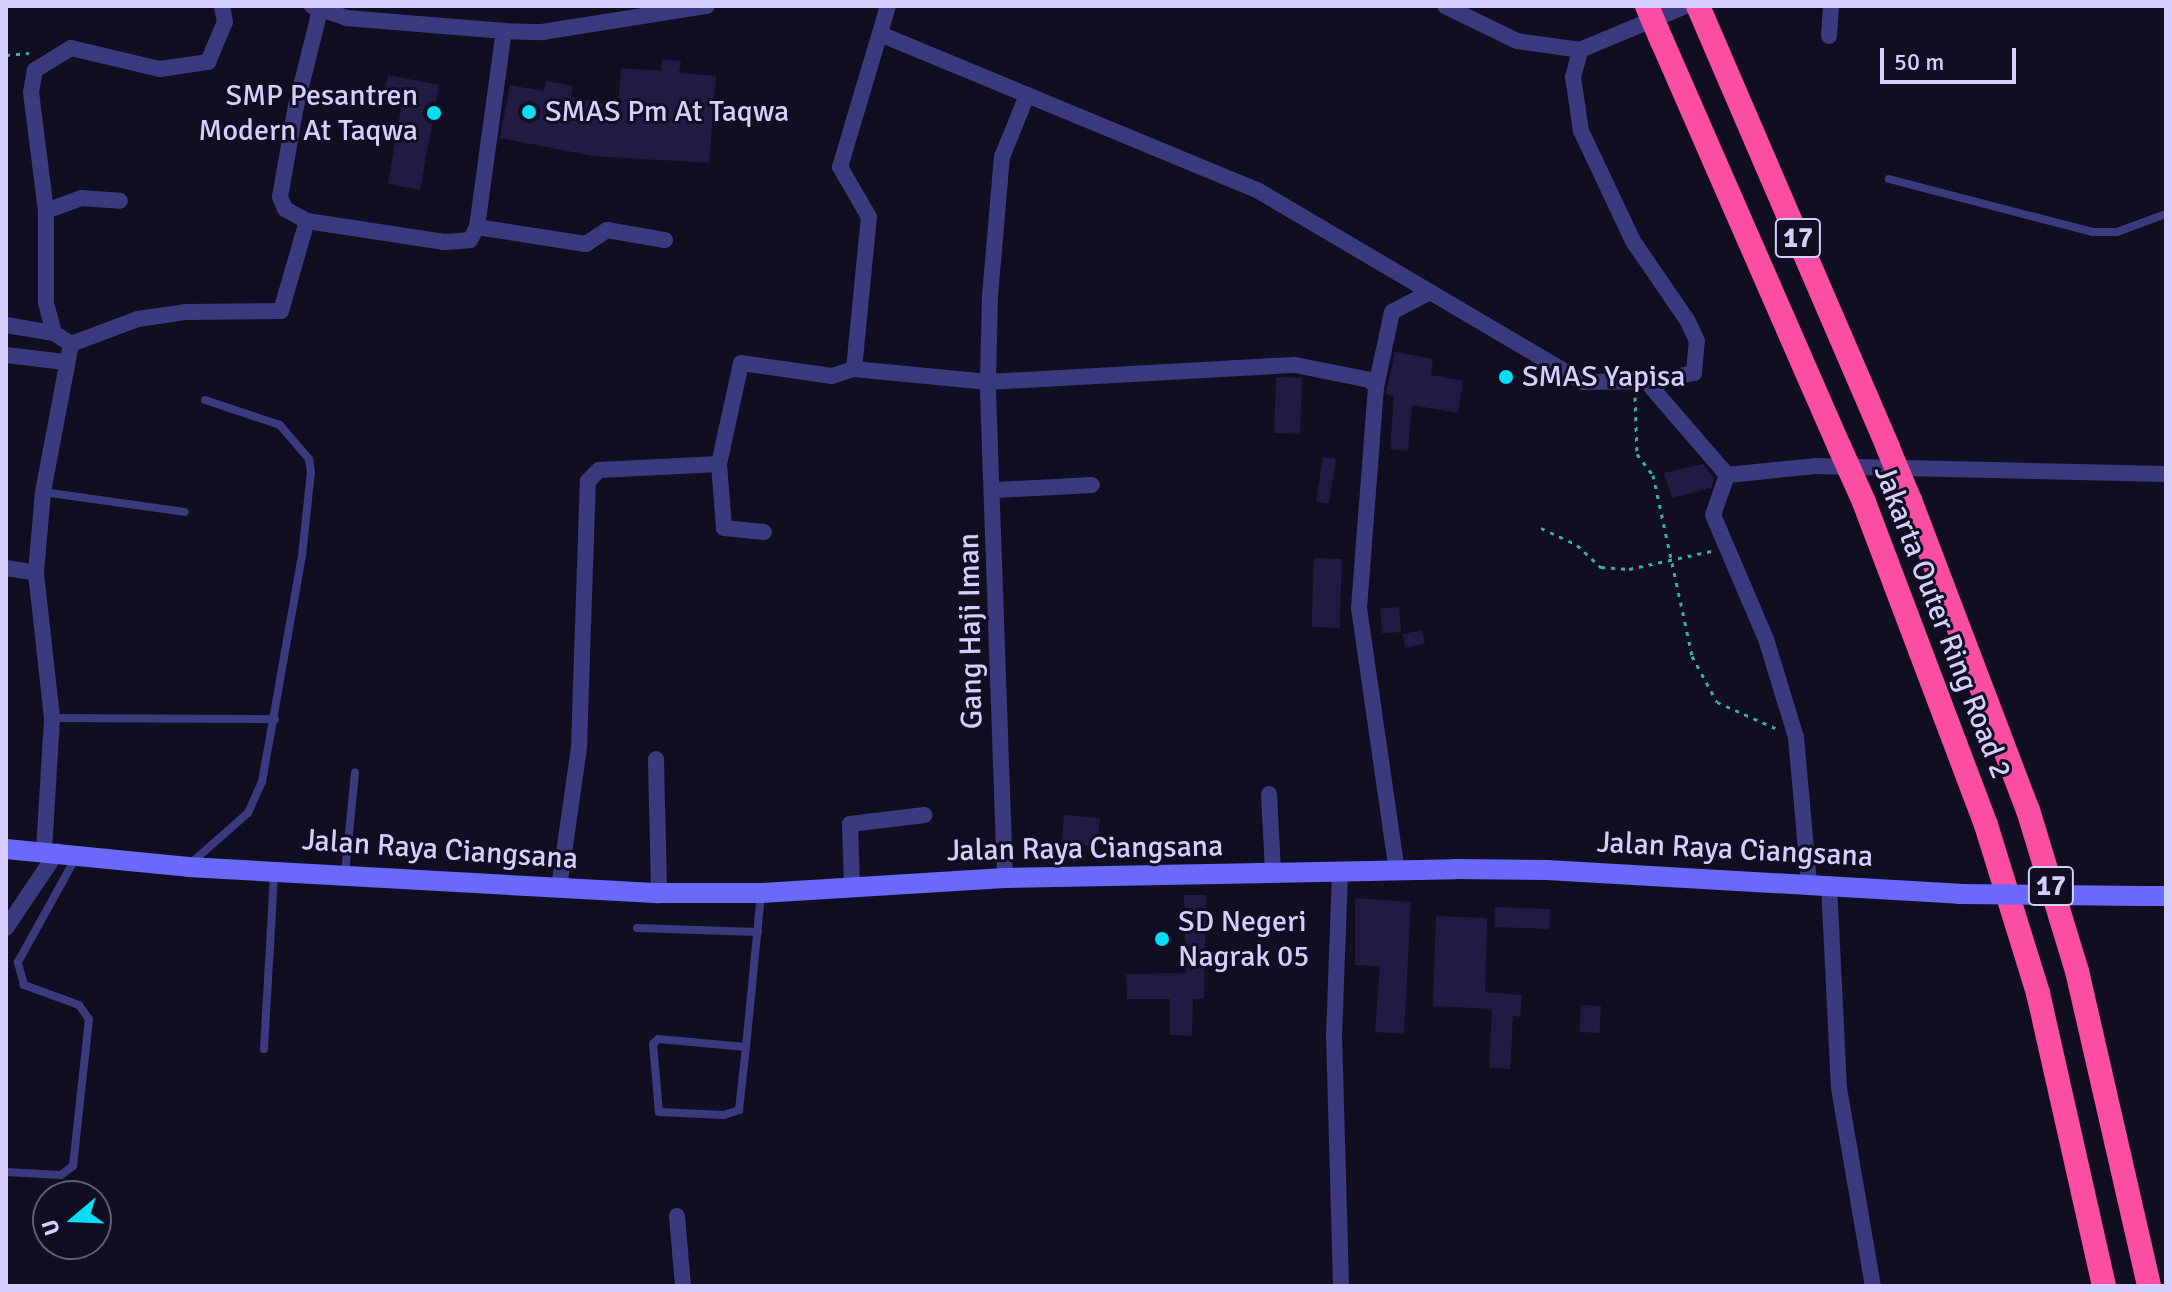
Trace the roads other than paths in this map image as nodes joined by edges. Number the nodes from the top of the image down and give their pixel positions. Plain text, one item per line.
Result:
1 (222, 6) edge
2 (707, 6) edge
3 (888, 6) edge
4 (1445, 6) edge
5 (1647, 6) edge
6 (1685, 6) edge
7 (1831, 6) edge
8 (316, 8) edge
9 (1703, 17) edge
10 (504, 31) junction
11 (880, 34) junction
12 (1829, 36) dead end
13 (1580, 50) junction
14 (1027, 95) junction
15 (1889, 179) dead end
16 (120, 201) dead end
17 (46, 211) junction
18 (2166, 214) edge
19 (307, 221) junction
20 (477, 227) junction
21 (665, 240) dead end
22 (1430, 292) junction
23 (6, 325) edge
24 (54, 333) junction
25 (71, 344) junction
26 (6, 355) edge
27 (65, 362) junction
28 (854, 369) junction
29 (1653, 381) junction
30 (988, 382) junction
31 (1376, 387) junction
32 (205, 400) dead end
33 (719, 464) junction
34 (2166, 474) edge
35 (1727, 475) junction
36 (1092, 485) dead end
37 (995, 490) junction
38 (43, 492) junction
39 (185, 512) dead end
40 (764, 532) dead end
41 (6, 568) edge
42 (36, 573) junction
43 (52, 718) junction
44 (275, 719) junction
45 (656, 759) dead end
46 (355, 772) dead end
47 (1269, 794) dead end
48 (924, 815) dead end
49 (6, 849) edge
50 (60, 852) junction
51 (188, 867) junction
52 (275, 870) junction
53 (1397, 871) junction
54 (345, 873) junction
55 (1340, 873) junction
56 (1273, 874) junction
57 (1005, 878) junction
58 (1819, 884) junction
59 (559, 888) junction
60 (852, 888) junction
61 (659, 893) junction
62 (761, 893) junction
63 (2166, 896) edge
64 (6, 928) edge
65 (637, 928) dead end
66 (758, 932) junction
67 (746, 1047) junction
68 (264, 1049) dead end
69 (6, 1172) edge
70 (677, 1216) dead end
71 (683, 1286) edge
72 (1341, 1286) edge
73 (1873, 1286) edge
74 (2104, 1286) edge
75 (2149, 1286) edge

1 - 17 street
2 - 10 street
3 - 11 street
4 - 13 street
5 - 74 highway, Jakarta Outer Ring Road 2 / 17, bridge
6 - 13 street
7 - 12 street
8 - 10 street
8 - 19 street
9 - 75 highway, Jakarta Outer Ring Road 2 / 17, bridge
10 - 20 street
11 - 14 street
11 - 28 street
13 - 29 street
14 - 22 street
14 - 30 street, Gang Haji Iman
15 - 18 lane
16 - 17 street
17 - 24 street
19 - 20 street
19 - 25 street
20 - 21 street
22 - 29 street
22 - 31 street
23 - 24 street
24 - 25 street
25 - 27 street
26 - 27 street
27 - 38 street
28 - 30 street
28 - 33 street
29 - 35 street
30 - 31 street
30 - 37 street, Gang Haji Iman
31 - 53 street
32 - 44 lane
33 - 40 street
33 - 59 street
34 - 35 street
35 - 58 street
36 - 37 street
37 - 57 street, Gang Haji Iman
38 - 39 lane
38 - 42 street
41 - 42 street
42 - 43 street
43 - 44 lane
43 - 50 street
44 - 51 lane
45 - 61 street
46 - 54 lane
47 - 56 street
48 - 60 street
49 - 50 main road, Jalan Raya Ciangsana
50 - 51 main road, Jalan Raya Ciangsana
50 - 64 street
50 - 69 lane
51 - 52 main road, Jalan Raya Ciangsana
52 - 54 main road, Jalan Raya Ciangsana
52 - 68 lane
53 - 55 main road, Jalan Raya Ciangsana
53 - 58 main road, Jalan Raya Ciangsana
54 - 59 main road, Jalan Raya Ciangsana
55 - 56 main road, Jalan Raya Ciangsana
55 - 72 street
56 - 57 main road, Jalan Raya Ciangsana
57 - 60 main road, Jalan Raya Ciangsana
58 - 63 main road, Jalan Raya Ciangsana, bridge
58 - 73 street
59 - 61 main road, Jalan Raya Ciangsana
60 - 62 main road, Jalan Raya Ciangsana
61 - 62 main road, Jalan Raya Ciangsana
62 - 66 lane
65 - 66 lane
66 - 67 lane
67 - 67 lane
70 - 71 street

